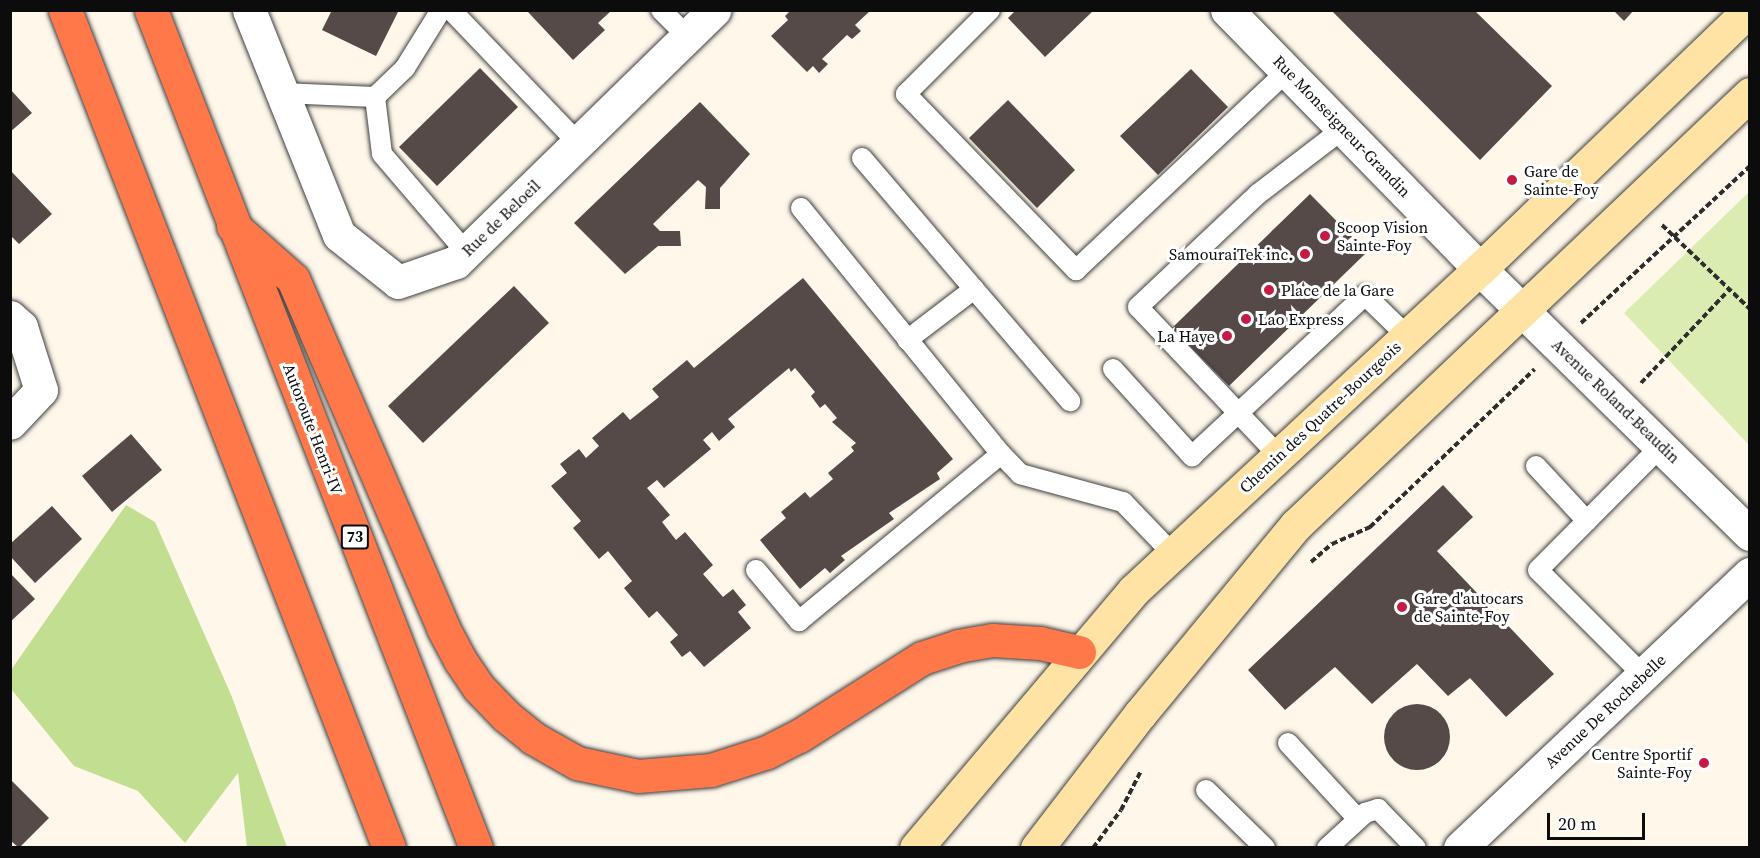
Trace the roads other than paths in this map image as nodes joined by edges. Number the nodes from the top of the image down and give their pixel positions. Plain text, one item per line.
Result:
1 (65, 10) edge
2 (151, 10) edge
3 (249, 10) edge
4 (441, 10) edge
5 (451, 10) edge
6 (661, 10) edge
7 (714, 10) edge
8 (990, 10) edge
9 (1227, 10) edge
10 (1749, 10) edge
11 (687, 36) junction
12 (1287, 70) junction
13 (282, 93) junction
14 (1749, 94) edge
15 (375, 97) junction
16 (1344, 128) junction
17 (578, 143) junction
18 (862, 158) dead end
19 (801, 208) dead end
20 (233, 226) junction
21 (466, 252) junction
22 (1480, 269) junction
23 (974, 289) junction
24 (1521, 309) junction
25 (10, 317) edge
26 (1407, 336) junction
27 (907, 340) junction
28 (1113, 369) dead end
29 (1070, 401) dead end
30 (1239, 414) junction
31 (10, 423) edge
32 (1662, 445) junction
33 (1000, 454) junction
34 (1279, 456) junction
35 (1536, 466) dead end
36 (1587, 521) junction
37 (1749, 534) edge
38 (1173, 554) junction
39 (756, 570) dead end
40 (1749, 574) edge
41 (1079, 652) junction
42 (1643, 675) junction
43 (1288, 743) dead end
44 (1206, 790) dead end
45 (366, 791) junction
46 (1358, 819) junction
47 (367, 848) edge
48 (389, 848) edge
49 (477, 848) edge
50 (916, 848) edge
51 (1037, 848) edge
52 (1265, 848) edge
53 (1327, 848) edge
54 (1416, 848) edge
55 (1460, 848) edge

1 - 45 highway
2 - 20 highway, Autoroute Henri-IV / 73
3 - 13 street, Rue de Beloeil
4 - 15 lane
5 - 17 lane
6 - 11 lane
7 - 11 street, Rue de Beloeil
8 - 12 lane
9 - 12 street, Rue Monseigneur-Grandin
10 - 22 main road, Chemin des Quatre-Bourgeois
11 - 17 street, Rue de Beloeil
12 - 16 street, Rue Monseigneur-Grandin
13 - 15 lane
13 - 21 street, Rue de Beloeil
14 - 24 main road
15 - 21 lane
16 - 22 street, Rue Monseigneur-Grandin
16 - 30 lane
17 - 21 street, Rue de Beloeil
18 - 23 lane
19 - 27 lane
20 - 41 highway
20 - 49 highway, Autoroute Henri-IV / 73
22 - 24 street, Avenue Roland-Beaudin
22 - 26 main road, Chemin des Quatre-Bourgeois
23 - 27 lane
23 - 29 lane
24 - 32 street, Avenue Roland-Beaudin
24 - 51 main road
25 - 31 street
26 - 30 lane
26 - 34 main road, Chemin des Quatre-Bourgeois
27 - 33 lane
28 - 30 lane
30 - 34 lane
32 - 36 lane
32 - 37 street, Avenue Roland-Beaudin
33 - 38 lane
33 - 39 lane
34 - 38 main road, Chemin des Quatre-Bourgeois
35 - 36 lane
36 - 42 lane
38 - 41 main road, Chemin des Quatre-Bourgeois
40 - 42 street, Avenue De Rochebelle
41 - 50 main road, Chemin des Quatre-Bourgeois
42 - 55 street, Avenue De Rochebelle
43 - 46 lane
44 - 52 lane
45 - 47 highway
45 - 48 highway
46 - 53 lane
46 - 54 lane

